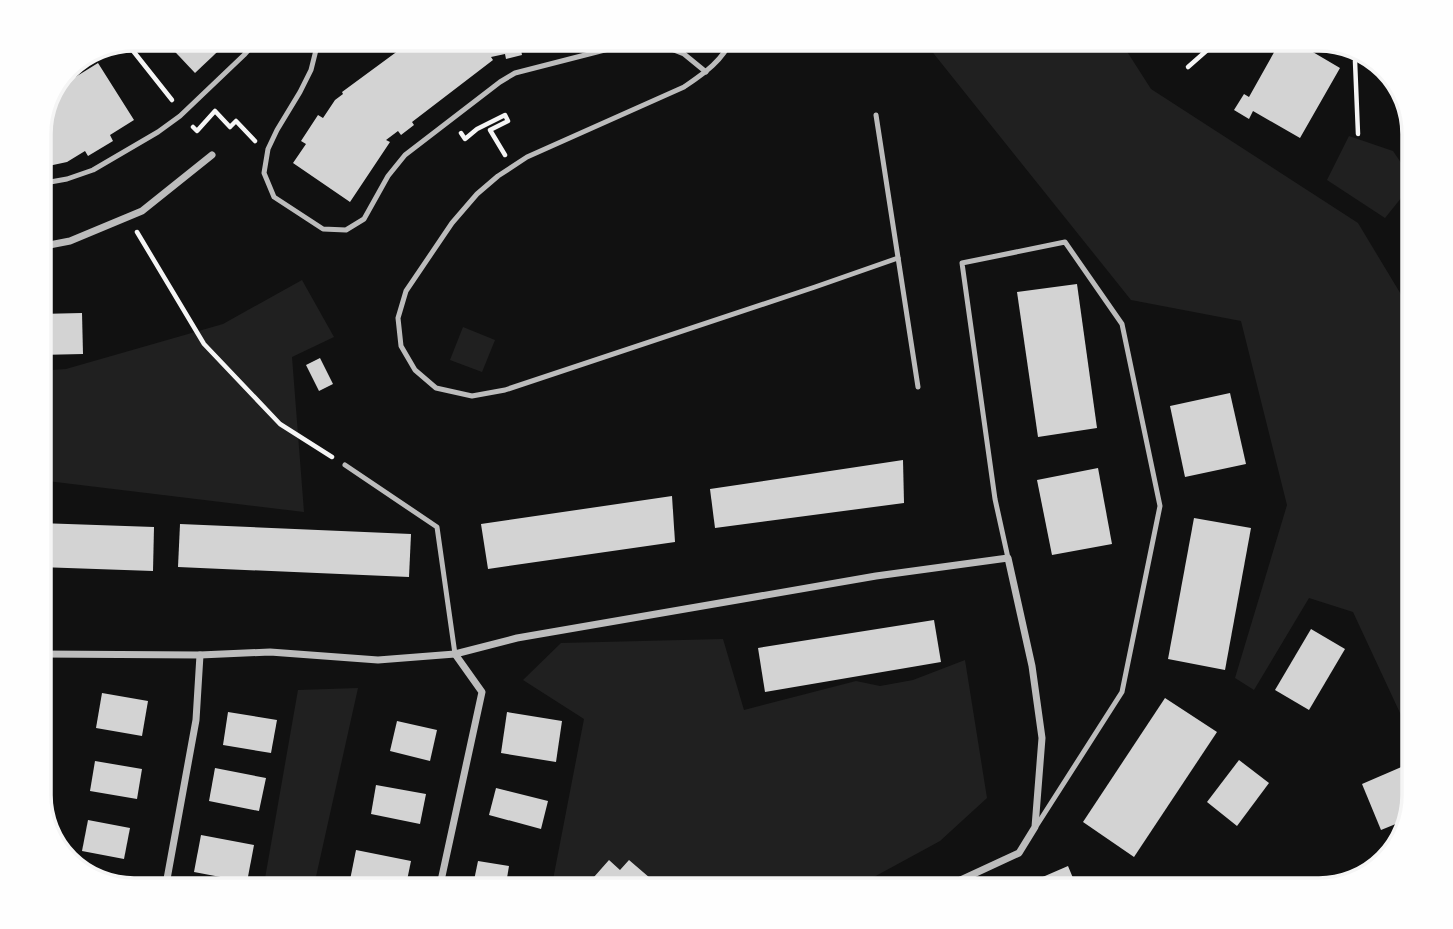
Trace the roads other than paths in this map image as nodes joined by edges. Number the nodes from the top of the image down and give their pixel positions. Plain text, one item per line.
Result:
1 (248, 51) edge
2 (316, 51) edge
3 (601, 51) edge
4 (676, 51) edge
5 (725, 51) edge
6 (706, 72) junction
7 (876, 115) dead end
8 (212, 155) dead end
9 (51, 182) edge
10 (51, 245) edge
11 (898, 258) junction
12 (918, 387) dead end
13 (345, 465) road end
14 (1008, 558) junction
15 (51, 654) edge
16 (455, 654) junction
17 (200, 655) junction
18 (1035, 827) junction
19 (168, 878) edge
20 (442, 878) edge
21 (966, 878) edge

1 - 9 lane
2 - 3 lane
4 - 6 lane
5 - 6 lane
6 - 11 lane
7 - 11 lane
8 - 10 street
11 - 12 lane
13 - 16 lane
14 - 16 street
14 - 18 street
14 - 18 lane
15 - 17 street
16 - 17 street
16 - 20 street
17 - 19 street
18 - 21 street

